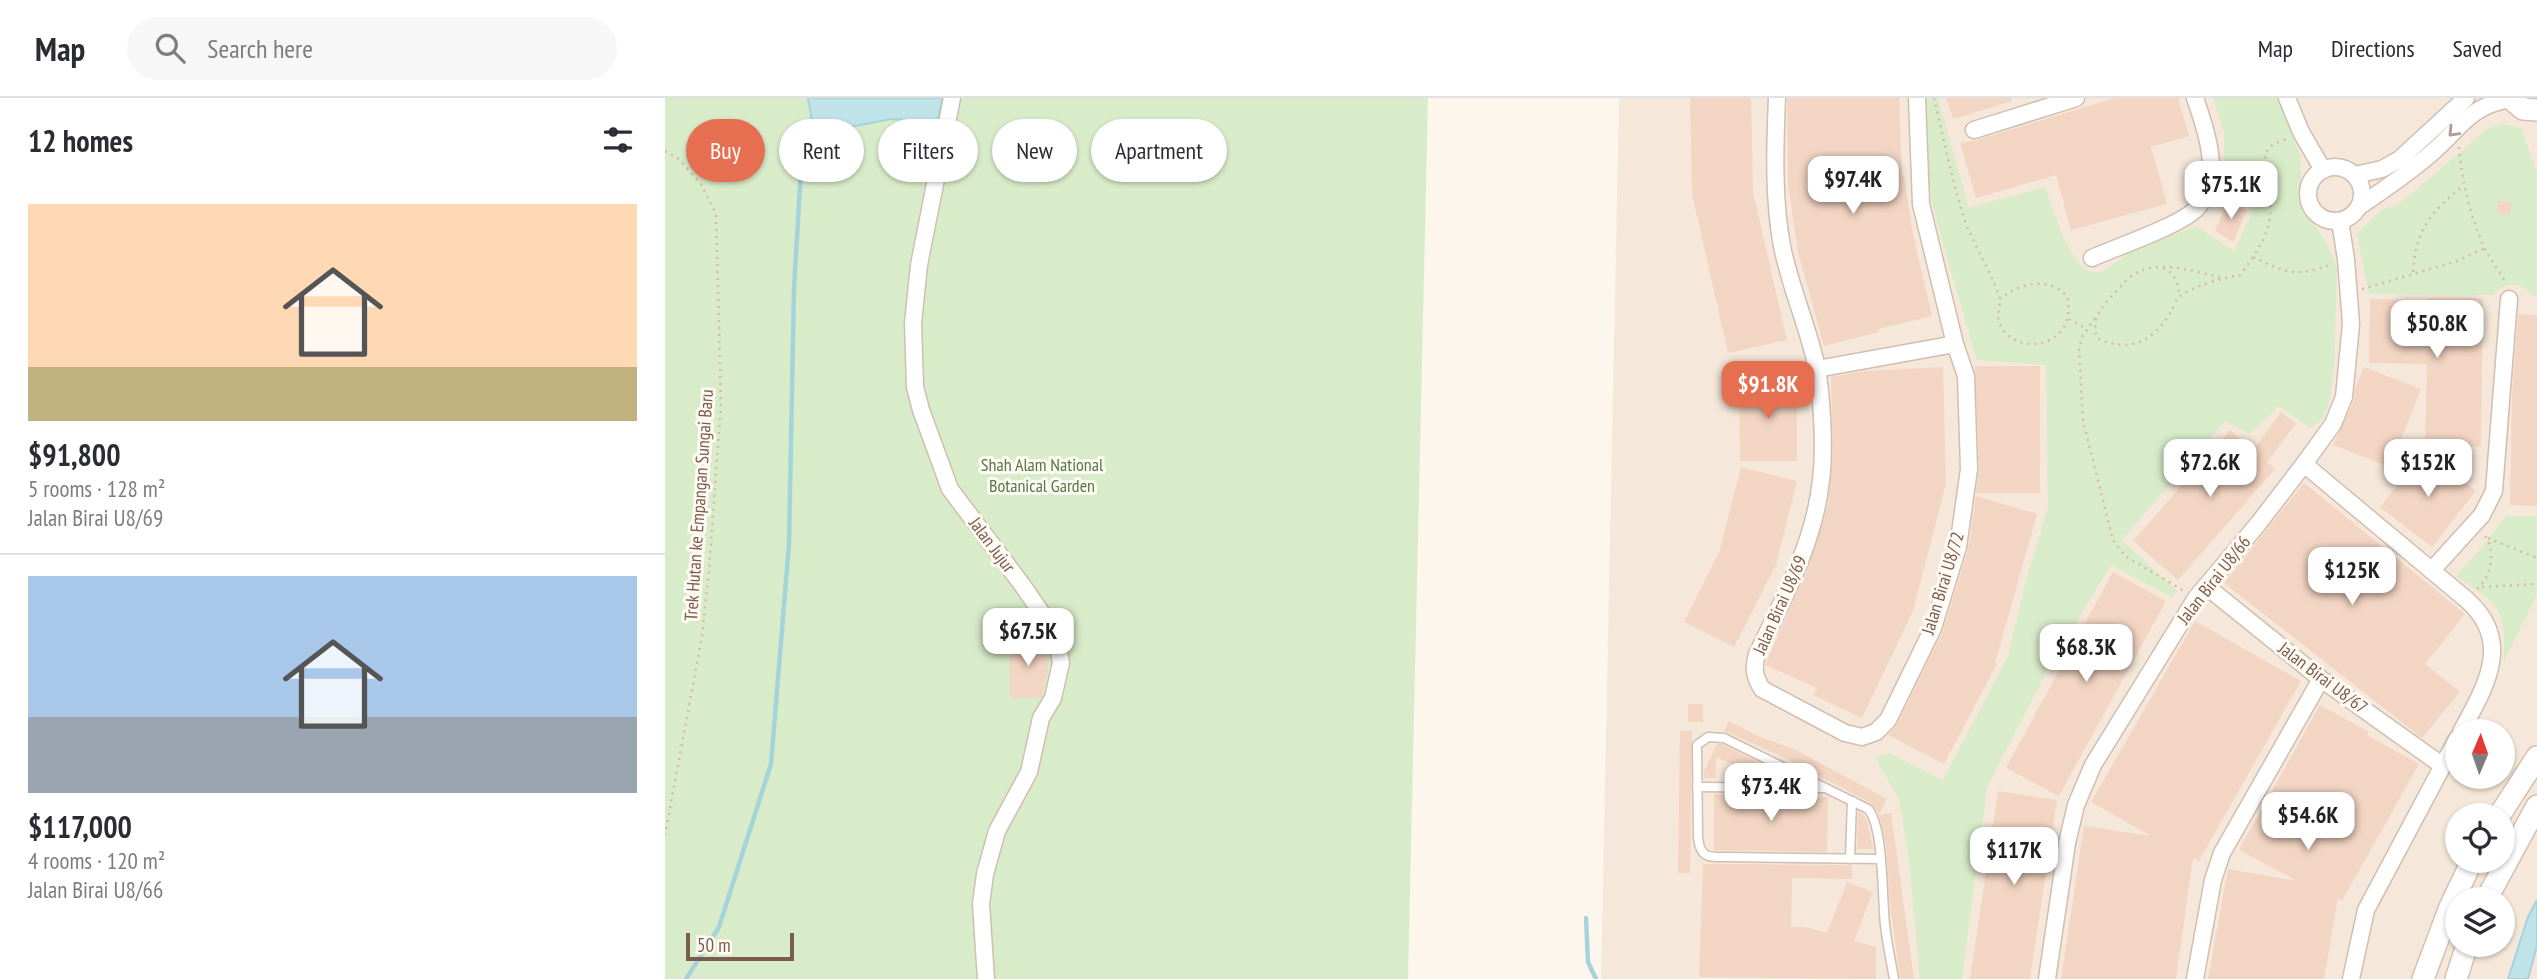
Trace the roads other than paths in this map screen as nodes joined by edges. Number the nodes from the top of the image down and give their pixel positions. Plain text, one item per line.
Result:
1 (952, 98) edge
2 (1777, 98) edge
3 (1917, 98) edge
4 (2076, 98) edge
5 (2195, 98) edge
6 (2287, 98) edge
7 (2466, 98) edge
8 (2510, 99) edge
9 (2030, 104) edge
10 (2537, 110) edge
11 (1974, 130) dead end
12 (2323, 170) junction
13 (2355, 175) junction
14 (2360, 206) junction
15 (2340, 221) junction
16 (2092, 258) dead end
17 (2509, 299) road end
18 (1955, 344) junction
19 (1817, 369) junction
20 (2304, 464) junction
21 (2433, 570) junction
22 (2201, 592) junction
23 (2321, 679) junction
24 (1806, 712) joint
25 (2468, 719) edge
26 (2537, 757) edge
27 (2445, 762) edge
28 (2443, 766) junction
29 (1697, 787) junction
30 (1826, 788) junction
31 (1851, 801) junction
32 (2508, 803) edge
33 (2537, 806) edge
34 (1850, 859) junction
35 (1880, 859) junction
36 (2467, 873) edge
37 (2494, 887) edge
38 (2463, 957) edge
39 (986, 979) edge
40 (1894, 979) edge
41 (2047, 979) edge
42 (2195, 979) edge
43 (2351, 979) edge
44 (2423, 979) edge
45 (2456, 979) edge

1 - 39 street, Jalan Jujur
2 - 19 street, Jalan Birai U8/69
3 - 18 street, Jalan Birai U8/72
4 - 9 street
5 - 16 street
6 - 12 street
7 - 13 street
8 - 10 main road
8 -> 14 street
9 - 11 street
12 - 13 street
12 - 15 street
13 - 14 street
14 - 15 street
15 - 20 street, Jalan Birai U8/66
17 - 21 street
18 - 19 street
18 - 24 street, Jalan Birai U8/72
19 - 24 street, Jalan Birai U8/69
20 - 21 street
20 - 22 street, Jalan Birai U8/66
21 - 25 street
22 - 23 street, Jalan Birai U8/67
22 - 41 street, Jalan Birai U8/66
23 - 28 street, Jalan Birai U8/67
23 - 42 street
26 - 32 main road
27 - 28 street
28 - 43 street
29 - 30 lane
29 - 30 lane
29 - 34 lane
30 - 31 lane
31 - 34 lane
31 - 35 lane
33 - 37 main road
34 - 35 lane
35 - 40 lane
36 - 44 main road
38 - 45 main road

